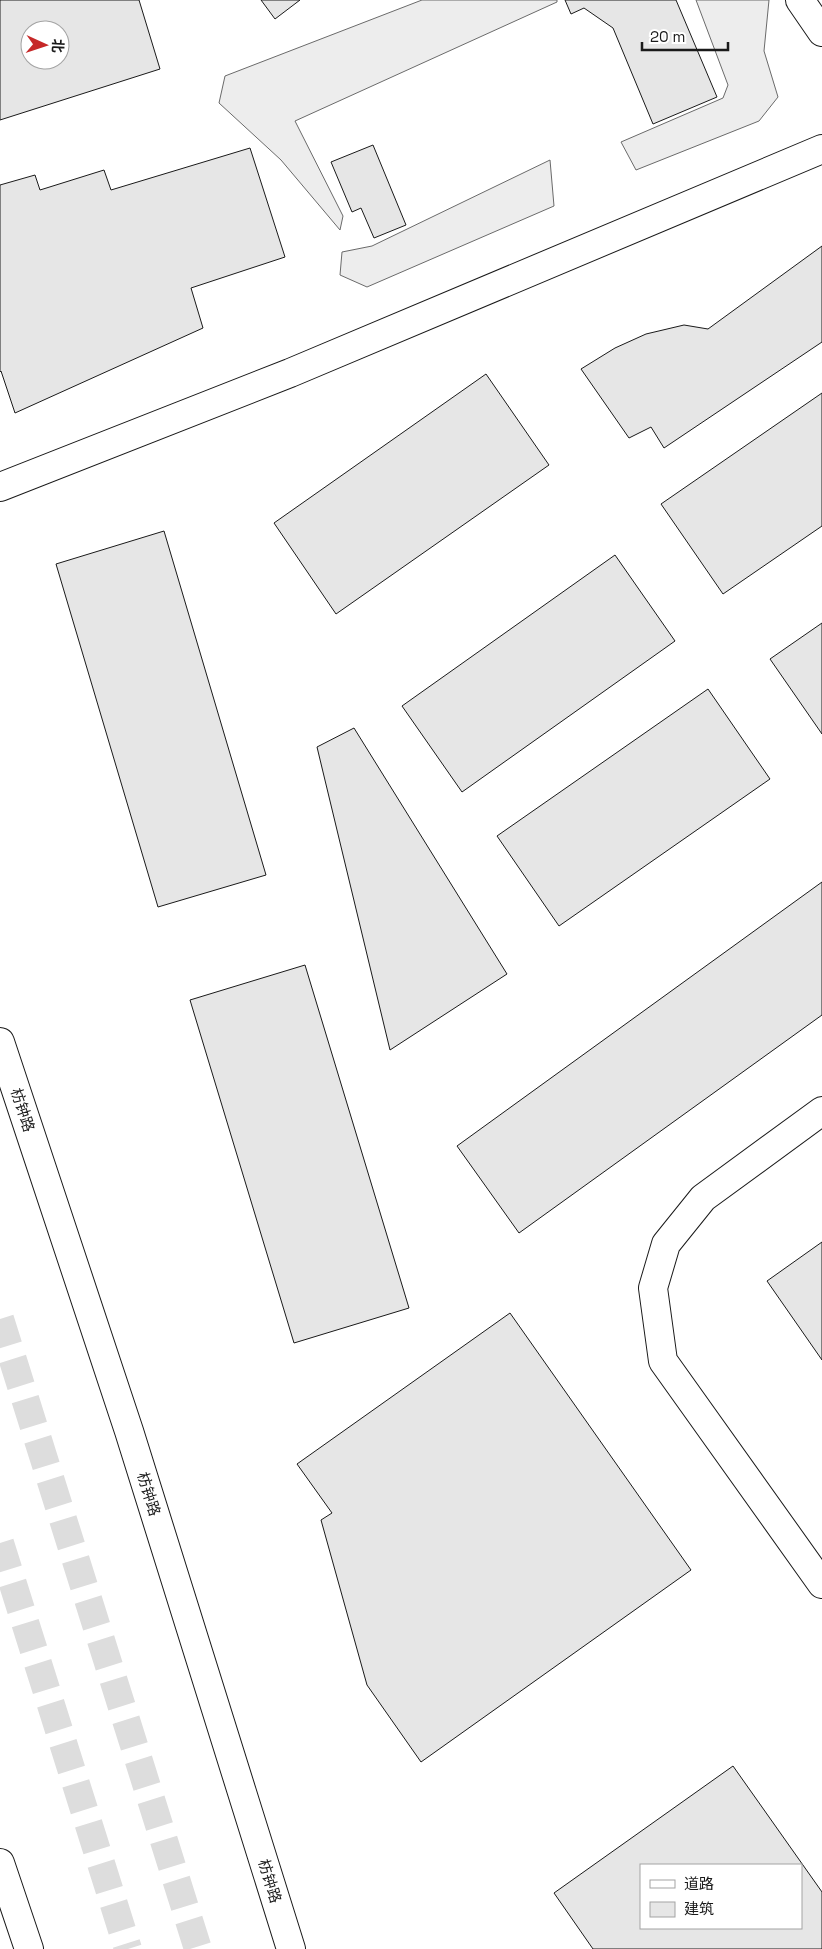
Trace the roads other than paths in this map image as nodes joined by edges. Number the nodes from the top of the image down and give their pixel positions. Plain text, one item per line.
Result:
1 (800, 0) edge
2 (822, 32) edge
3 (822, 149) edge
4 (0, 487) edge
5 (0, 1042) edge
6 (822, 1110) edge
7 (822, 1584) edge
8 (0, 1863) edge
9 (29, 1949) edge
10 (291, 1949) edge

1 - 2 main road
3 - 4 main road
5 - 10 main road, 枋钟路
6 - 7 main road
8 - 9 main road

